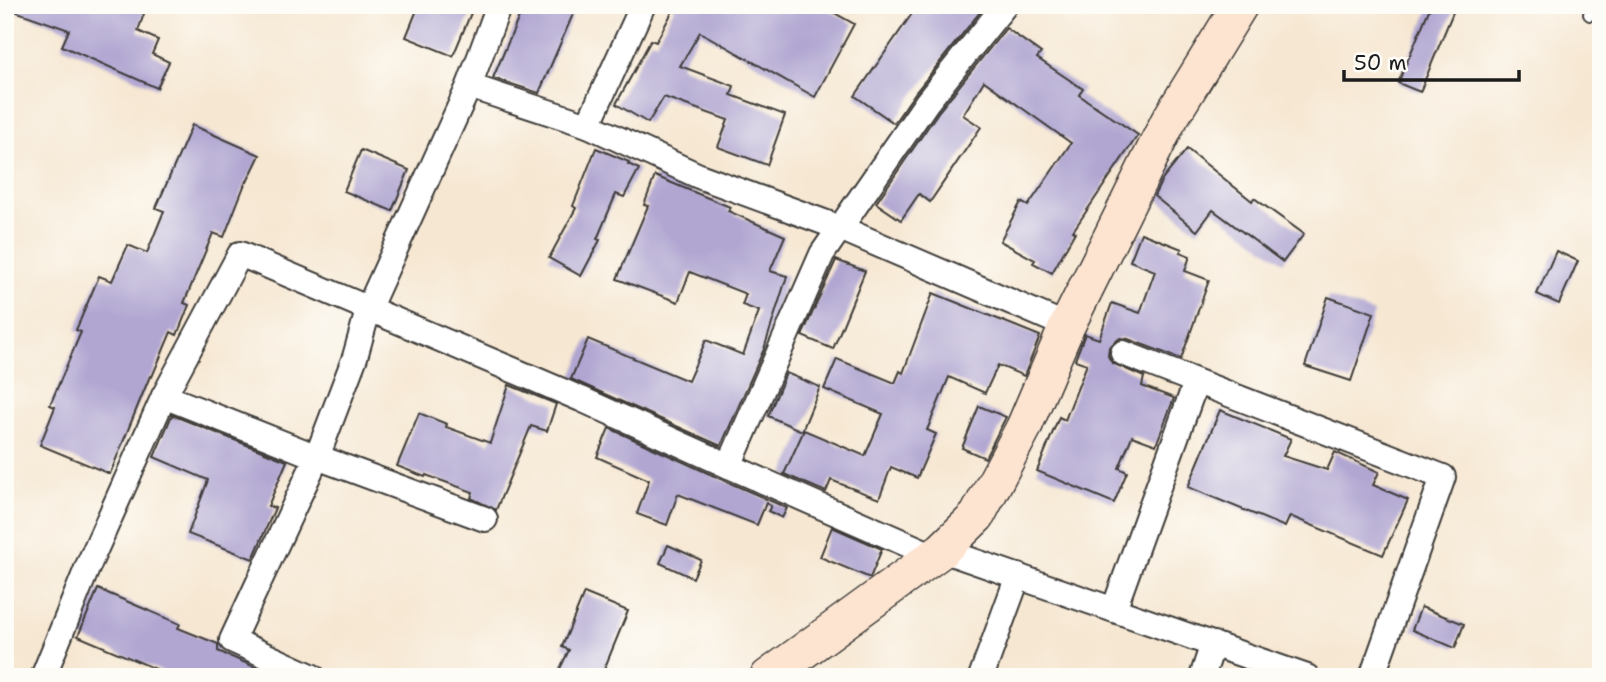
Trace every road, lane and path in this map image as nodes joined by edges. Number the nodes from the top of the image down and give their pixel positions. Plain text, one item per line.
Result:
1 (499, 5) edge
2 (643, 5) edge
3 (1005, 5) edge
4 (1240, 5) edge
5 (469, 86) junction
6 (588, 125) junction
7 (840, 228) junction
8 (369, 307) junction
9 (1068, 327) junction
10 (1123, 353) dead end
11 (1196, 382) junction
12 (164, 396) junction
13 (317, 457) junction
14 (729, 466) junction
15 (485, 519) dead end
16 (938, 553) junction
17 (1018, 576) junction
18 (1114, 609) junction
19 (1213, 644) junction
20 (282, 670) edge
21 (43, 677) edge
22 (313, 677) edge
23 (768, 677) edge
24 (981, 677) edge
25 (1202, 677) edge
26 (1307, 677) edge
27 (1372, 677) edge

1 - 5 street
2 - 6 street
3 - 7 street
4 - 9 street
5 - 6 street
5 - 8 street
6 - 7 street
7 - 9 street
7 - 14 street
8 - 12 street
8 - 13 street
8 - 14 street
9 - 16 street
10 - 11 street
11 - 18 street
11 - 27 street
12 - 13 street
12 - 21 street
13 - 15 street
13 - 20 street
14 - 16 street
16 - 17 street
16 - 23 street
17 - 18 street
17 - 24 street
18 - 19 street
19 - 25 street
19 - 26 street
20 - 22 street

